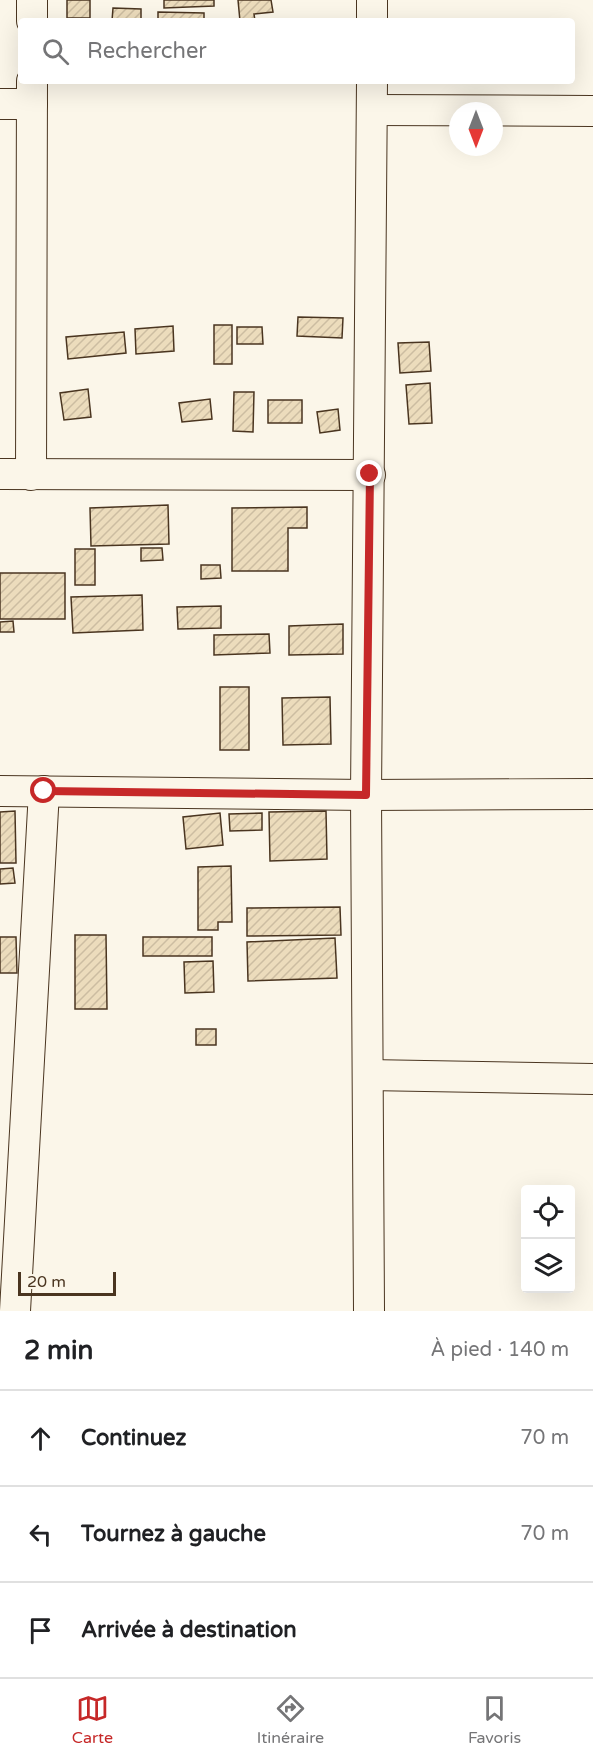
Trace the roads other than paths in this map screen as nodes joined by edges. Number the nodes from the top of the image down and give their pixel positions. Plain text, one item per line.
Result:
1 (32, 0) edge
2 (372, 0) edge
3 (32, 18) edge
4 (372, 18) edge
5 (32, 92) edge
6 (372, 95) edge
7 (0, 104) edge
8 (593, 111) edge
9 (0, 474) edge
10 (31, 474) junction
11 (370, 474) junction
12 (0, 791) edge
13 (44, 791) junction
14 (593, 794) edge
15 (366, 795) junction
16 (368, 1076) junction
17 (593, 1079) edge
18 (15, 1311) edge
19 (369, 1311) edge

1 - 3 street
2 - 4 street
5 - 7 street
5 - 10 street
6 - 8 street
6 - 11 street
9 - 10 street
10 - 11 street
11 - 15 street
12 - 13 street
13 - 15 street
13 - 18 street
14 - 15 street
15 - 16 street
16 - 17 street
16 - 19 street

